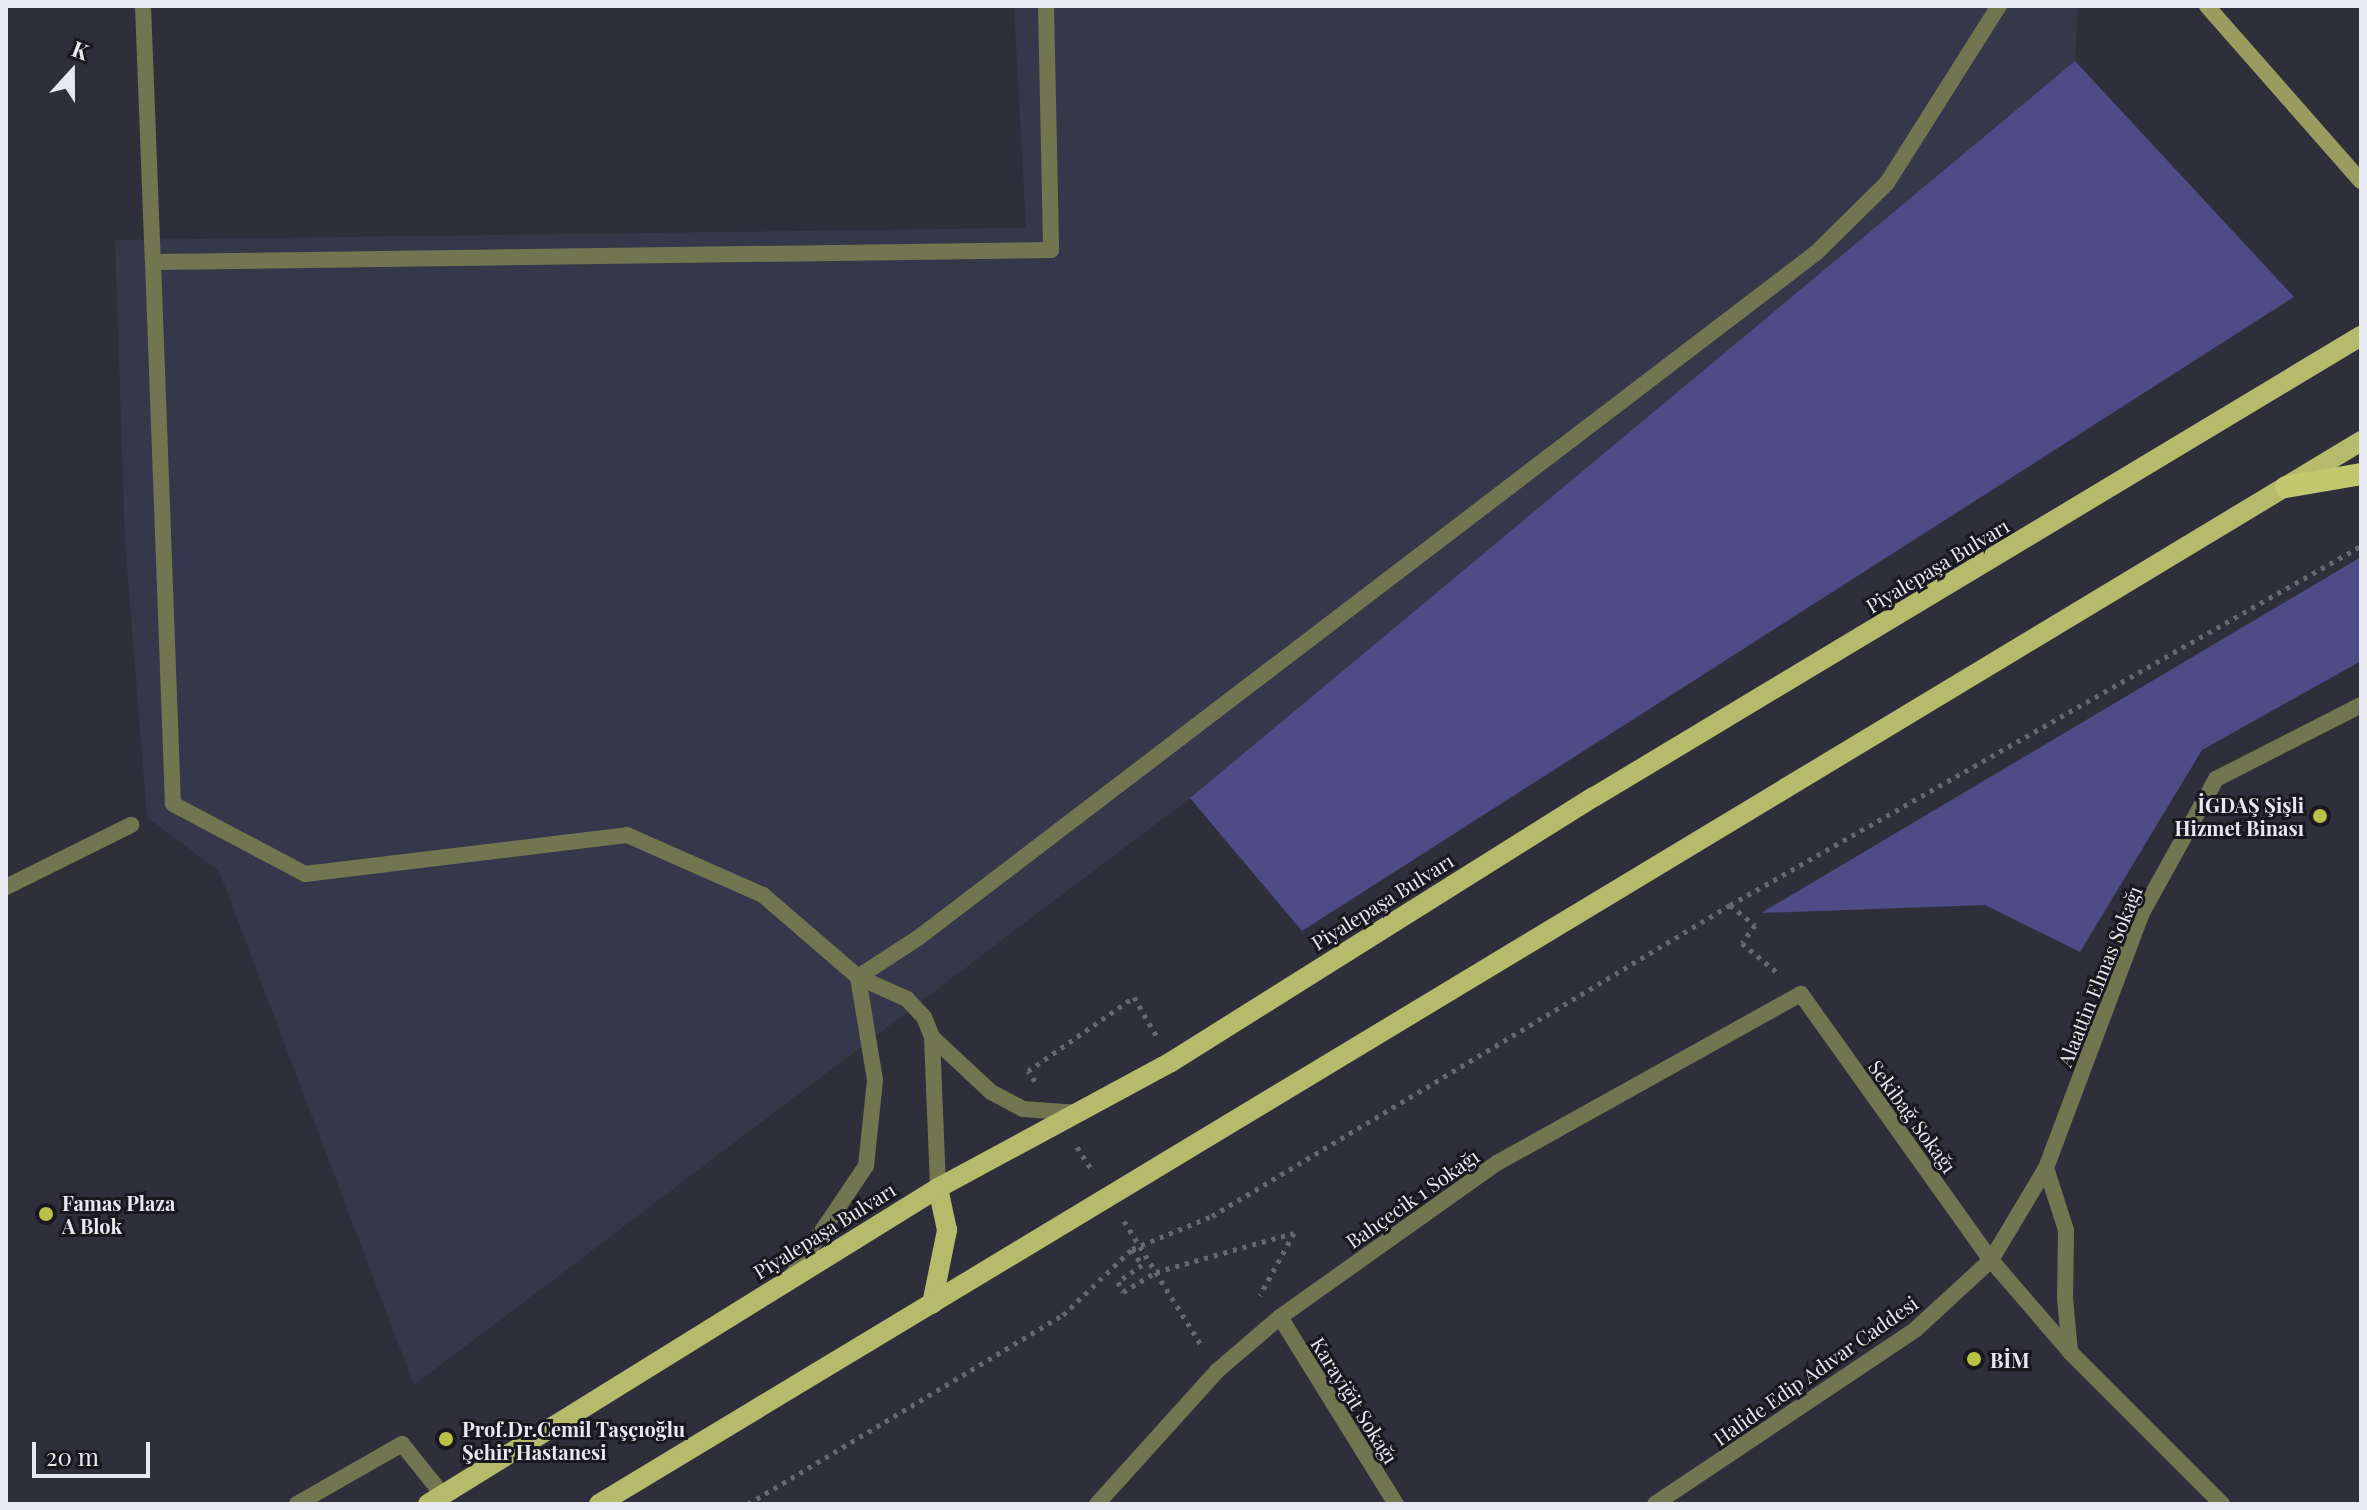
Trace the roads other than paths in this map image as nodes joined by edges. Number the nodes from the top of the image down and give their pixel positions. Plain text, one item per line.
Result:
1 (143, 6) edge
2 (1046, 6) edge
3 (1999, 6) edge
4 (2207, 6) edge
5 (2359, 175) edge
6 (153, 262) junction
7 (2361, 336) edge
8 (2361, 441) edge
9 (2361, 474) edge
10 (2286, 487) junction
11 (2361, 705) edge
12 (131, 825) dead end
13 (6, 887) edge
14 (858, 977) junction
15 (1801, 994) joint
16 (932, 1037) junction
17 (1079, 1113) junction
18 (2046, 1168) junction
19 (938, 1188) junction
20 (1991, 1260) junction
21 (789, 1280) junction
22 (932, 1304) junction
23 (1280, 1317) junction
24 (2070, 1352) junction
25 (436, 1500) edge
26 (297, 1504) edge
27 (599, 1504) edge
28 (1097, 1504) edge
29 (1396, 1504) edge
30 (1655, 1504) edge
31 (2222, 1504) edge

1 - 6 street
2 - 6 street
3 - 14 street
4 - 5 main road
6 - 14 street
7 - 17 main road, Piyalepaşa Bulvarı
8 - 10 main road
9 - 10 highway
10 - 22 main road
11 - 18 street, Alaattin Elmas Sokağı
12 - 13 street
14 - 16 street
14 - 21 street
15 - 20 street, Sekibağ Sokağı
15 - 23 street, Bahçecik 1 Sokağı
16 - 17 street
16 - 19 street
17 - 19 main road, Piyalepaşa Bulvarı
18 - 20 street, Alaattin Elmas Sokağı
18 - 24 street
19 - 21 main road, Piyalepaşa Bulvarı
19 - 22 main road
20 - 24 street
20 - 30 street, Halide Edip Adıvar Caddesi
21 - 25 main road, Piyalepaşa Bulvarı
22 - 27 main road
23 - 28 street, Bahçecik 1 Sokağı
23 - 29 street, Karayiğit Sokağı
24 - 31 street
25 - 26 street

